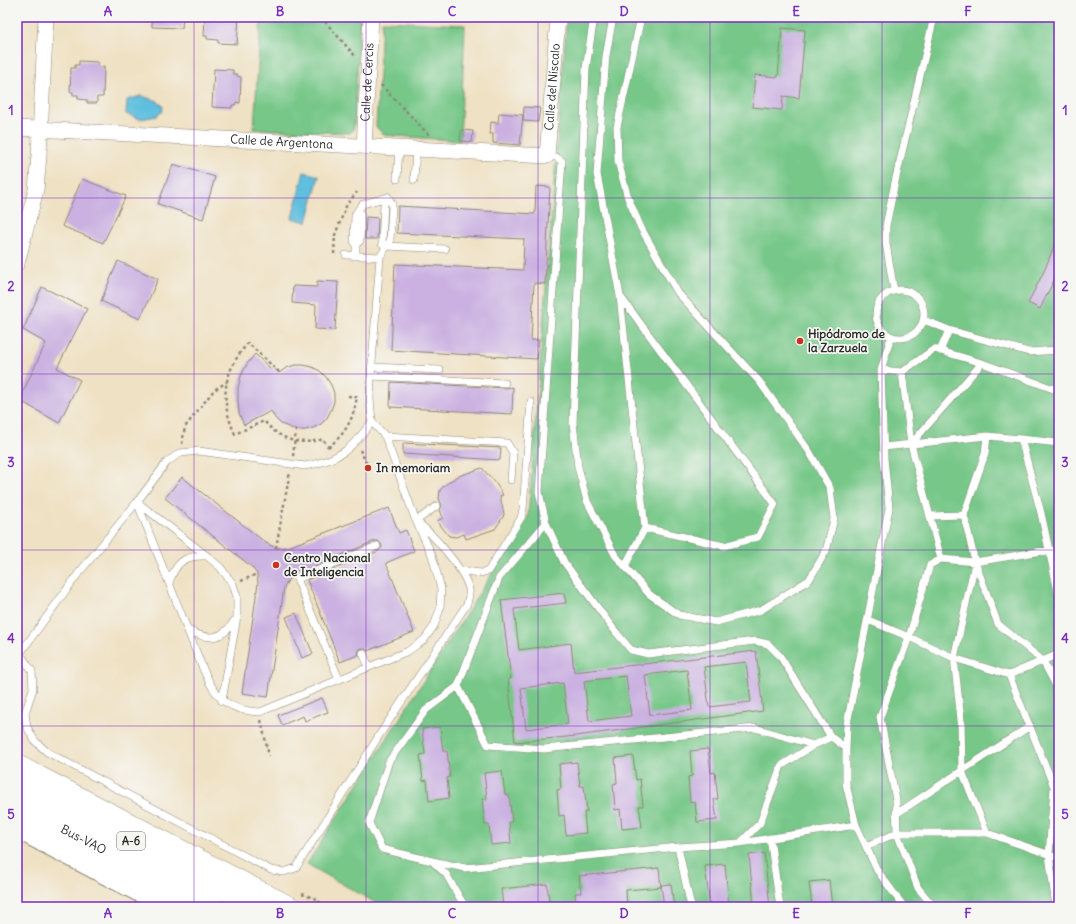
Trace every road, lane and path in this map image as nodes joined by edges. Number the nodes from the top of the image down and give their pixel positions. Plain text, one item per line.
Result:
1 (46, 17) edge
2 (371, 17) edge
3 (558, 17) edge
4 (594, 17) edge
5 (613, 17) edge
6 (641, 17) edge
7 (934, 17) edge
8 (17, 128) edge
9 (40, 130) junction
10 (364, 146) junction
11 (399, 148) junction
12 (416, 149) junction
13 (547, 156) junction
14 (397, 179) dead end
15 (414, 180) dead end
16 (357, 192) dead end
17 (386, 246) junction
18 (446, 249) dead end
19 (334, 254) dead end
20 (346, 255) dead end
21 (356, 256) junction
22 (380, 257) junction
23 (17, 263) edge
24 (894, 291) junction
25 (620, 296) junction
26 (924, 320) junction
27 (949, 330) junction
28 (891, 338) junction
29 (1059, 350) edge
30 (940, 351) junction
31 (982, 363) junction
32 (371, 367) junction
33 (440, 370) dead end
34 (881, 370) junction
35 (280, 372) dead end
36 (902, 372) junction
37 (371, 376) junction
38 (227, 382) junction
39 (505, 383) dead end
40 (1059, 391) edge
41 (357, 396) dead end
42 (531, 402) dead end
43 (372, 422) junction
44 (296, 430) dead end
45 (385, 436) junction
46 (987, 436) junction
47 (1022, 439) junction
48 (295, 441) junction
49 (356, 442) junction
50 (1059, 443) edge
51 (911, 444) junction
52 (328, 447) junction
53 (884, 447) junction
54 (180, 453) junction
55 (293, 453) dead end
56 (331, 459) junction
57 (291, 465) junction
58 (368, 466) dead end
59 (511, 480) dead end
60 (137, 502) junction
61 (438, 506) dead end
62 (964, 515) junction
63 (930, 516) junction
64 (416, 520) junction
65 (546, 523) junction
66 (645, 528) junction
67 (377, 546) dead end
68 (276, 548) dead end
69 (1049, 550) junction
70 (1059, 552) edge
71 (207, 556) junction
72 (941, 559) junction
73 (975, 562) junction
74 (625, 566) junction
75 (462, 571) junction
76 (257, 574) dead end
77 (244, 579) dead end
78 (169, 582) junction
79 (1059, 596) edge
80 (237, 617) junction
81 (868, 620) junction
82 (188, 630) junction
83 (909, 637) junction
84 (363, 653) dead end
85 (1059, 654) edge
86 (18, 656) edge
87 (954, 658) junction
88 (1043, 661) junction
89 (369, 666) junction
90 (17, 668) edge
91 (17, 675) edge
92 (1010, 675) junction
93 (339, 679) junction
94 (458, 686) junction
95 (1059, 691) edge
96 (222, 701) junction
97 (263, 726) dead end
98 (1030, 726) junction
99 (831, 737) junction
100 (814, 745) junction
101 (846, 748) junction
102 (269, 756) dead end
103 (17, 762) edge
104 (962, 771) junction
105 (17, 782) edge
106 (17, 805) edge
107 (896, 814) junction
108 (856, 825) junction
109 (17, 827) edge
110 (897, 833) junction
111 (987, 833) junction
112 (17, 836) edge
113 (770, 838) junction
114 (740, 843) junction
115 (866, 846) junction
116 (678, 847) junction
117 (1049, 855) junction
118 (1059, 858) edge
119 (432, 861) junction
120 (137, 889) junction
121 (170, 907) edge
122 (213, 907) edge
123 (259, 907) edge
124 (296, 907) edge
125 (465, 907) edge
126 (691, 907) edge
127 (780, 907) edge
128 (904, 907) edge
129 (934, 907) edge
130 (1056, 907) edge

1 - 9 street
2 - 10 street, Calle de Cercis
3 - 13 street, Calle del Níscalo
4 - 74 lane
5 - 25 lane
6 - 74 lane
7 - 24 lane
8 - 9 street, Calle de Argentona
9 - 10 street, Calle de Argentona
9 - 23 street
10 - 11 street, Calle de Argentona
11 - 12 street, Calle de Argentona
11 - 14 lane
12 - 13 street, Calle de Argentona
12 - 15 lane
13 - 65 lane
16 - 19 path
17 - 18 lane
17 - 21 lane
17 - 22 lane
20 - 21 lane
21 - 22 lane
22 - 32 lane
24 - 26 lane
24 - 28 lane
25 - 66 lane
25 - 66 lane
26 - 27 lane
26 - 28 lane
27 - 29 lane
27 - 30 lane
28 - 34 lane
30 - 31 lane
30 - 36 lane
31 - 40 lane
31 - 51 lane
32 - 33 lane
32 - 37 lane
34 - 36 lane
34 - 53 lane
35 - 38 path
36 - 51 lane
37 - 39 lane
37 - 43 lane
38 - 48 path
38 - 54 path
41 - 52 path
42 - 75 lane
43 - 45 lane
43 - 49 lane
44 - 48 path
45 - 59 lane
45 - 64 lane
46 - 47 lane
46 - 51 lane
46 - 62 lane
47 - 50 lane
47 - 69 lane
48 - 52 path
48 - 55 path
49 - 56 lane
49 - 58 path
51 - 53 lane
51 - 63 lane
52 - 56 path
53 - 81 lane
54 - 57 lane
54 - 60 lane
56 - 57 lane
57 - 68 path
60 - 71 lane
60 - 78 lane
60 - 86 lane
61 - 64 lane
62 - 63 lane
62 - 73 lane
63 - 72 lane
64 - 75 lane
64 - 89 lane
65 - 94 lane
65 - 99 lane
66 - 74 lane
67 - 93 lane
69 - 70 lane
69 - 73 lane
69 - 79 lane
71 - 78 lane
71 - 80 lane
72 - 73 lane
72 - 83 lane
73 - 87 lane
73 - 88 lane
75 - 86 lane
76 - 77 path
78 - 82 lane
80 - 82 lane
80 - 96 lane
81 - 83 lane
81 - 101 lane
82 - 96 lane
83 - 87 lane
83 - 107 lane
84 - 89 lane
85 - 88 lane
87 - 92 lane
87 - 104 lane
88 - 92 lane
88 - 95 lane
89 - 93 lane
90 - 91 lane
92 - 98 lane
93 - 96 lane
94 - 100 lane
94 - 119 lane
97 - 102 path
98 - 104 lane
98 - 117 lane
99 - 100 lane
99 - 101 lane
100 - 114 lane
101 - 108 lane
103 - 124 street
104 - 107 lane
104 - 111 lane
105 - 123 highway, A-6
106 - 122 highway, Bus-VAO
107 - 110 lane
108 - 113 lane
108 - 115 lane
109 - 120 highway
110 - 111 lane
110 - 115 lane
110 - 129 lane
111 - 117 lane
112 - 120 highway
113 - 114 lane
113 - 127 lane
114 - 116 lane
115 - 128 lane
116 - 119 lane
116 - 126 lane
117 - 118 lane
117 - 130 lane
119 - 125 lane
120 - 121 highway

